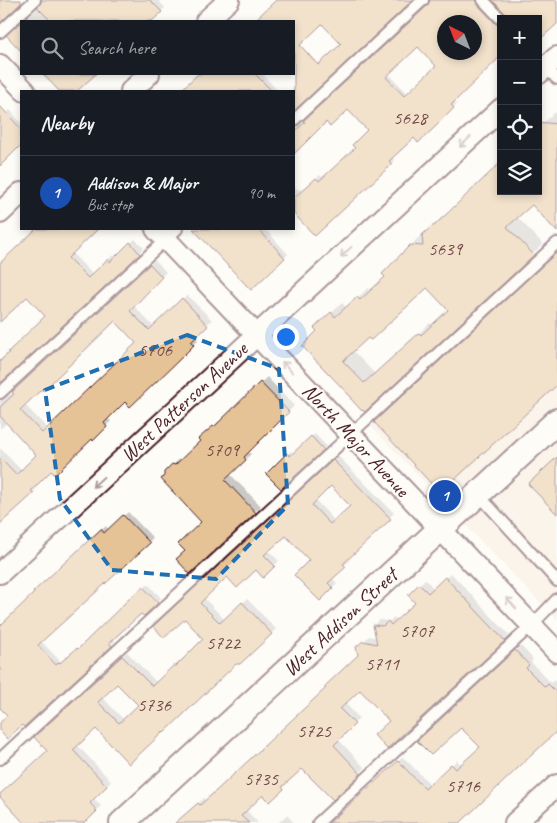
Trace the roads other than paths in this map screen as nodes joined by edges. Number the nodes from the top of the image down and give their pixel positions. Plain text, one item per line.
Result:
1 (35, 0) edge
2 (229, 0) edge
3 (423, 0) edge
4 (483, 0) edge
5 (497, 15) edge
6 (207, 20) edge
7 (0, 32) edge
8 (0, 65) edge
9 (149, 75) edge
10 (24, 90) edge
11 (132, 90) edge
12 (497, 113) edge
13 (295, 119) edge
14 (20, 194) edge
15 (0, 212) edge
16 (166, 232) edge
17 (557, 243) edge
18 (257, 335) junction
19 (0, 393) edge
20 (557, 421) edge
21 (351, 434) junction
22 (478, 494) junction
23 (441, 529) junction
24 (0, 573) edge
25 (557, 581) edge
26 (557, 599) edge
27 (532, 625) junction
28 (557, 652) edge
29 (0, 759) edge
30 (557, 784) edge
31 (122, 823) edge
32 (318, 823) edge
33 (516, 823) edge

1 - 7 lane
2 - 6 street
3 - 13 lane
4 - 5 lane
8 - 10 street
9 - 11 street
12 -> 18 street, West Patterson Avenue
14 - 15 street
16 - 18 street, North Major Avenue
16 - 19 lane
17 - 21 lane
21 -> 18 street, North Major Avenue
18 -> 24 street, West Patterson Avenue
20 - 22 street, West Addison Street
21 - 23 street, North Major Avenue
21 - 29 lane
22 - 23 street, West Addison Street
22 - 25 lane
27 -> 23 street, North Major Avenue
23 - 31 street, West Addison Street
26 - 27 lane
27 - 28 street, North Major Avenue
27 - 32 lane
30 - 33 street

